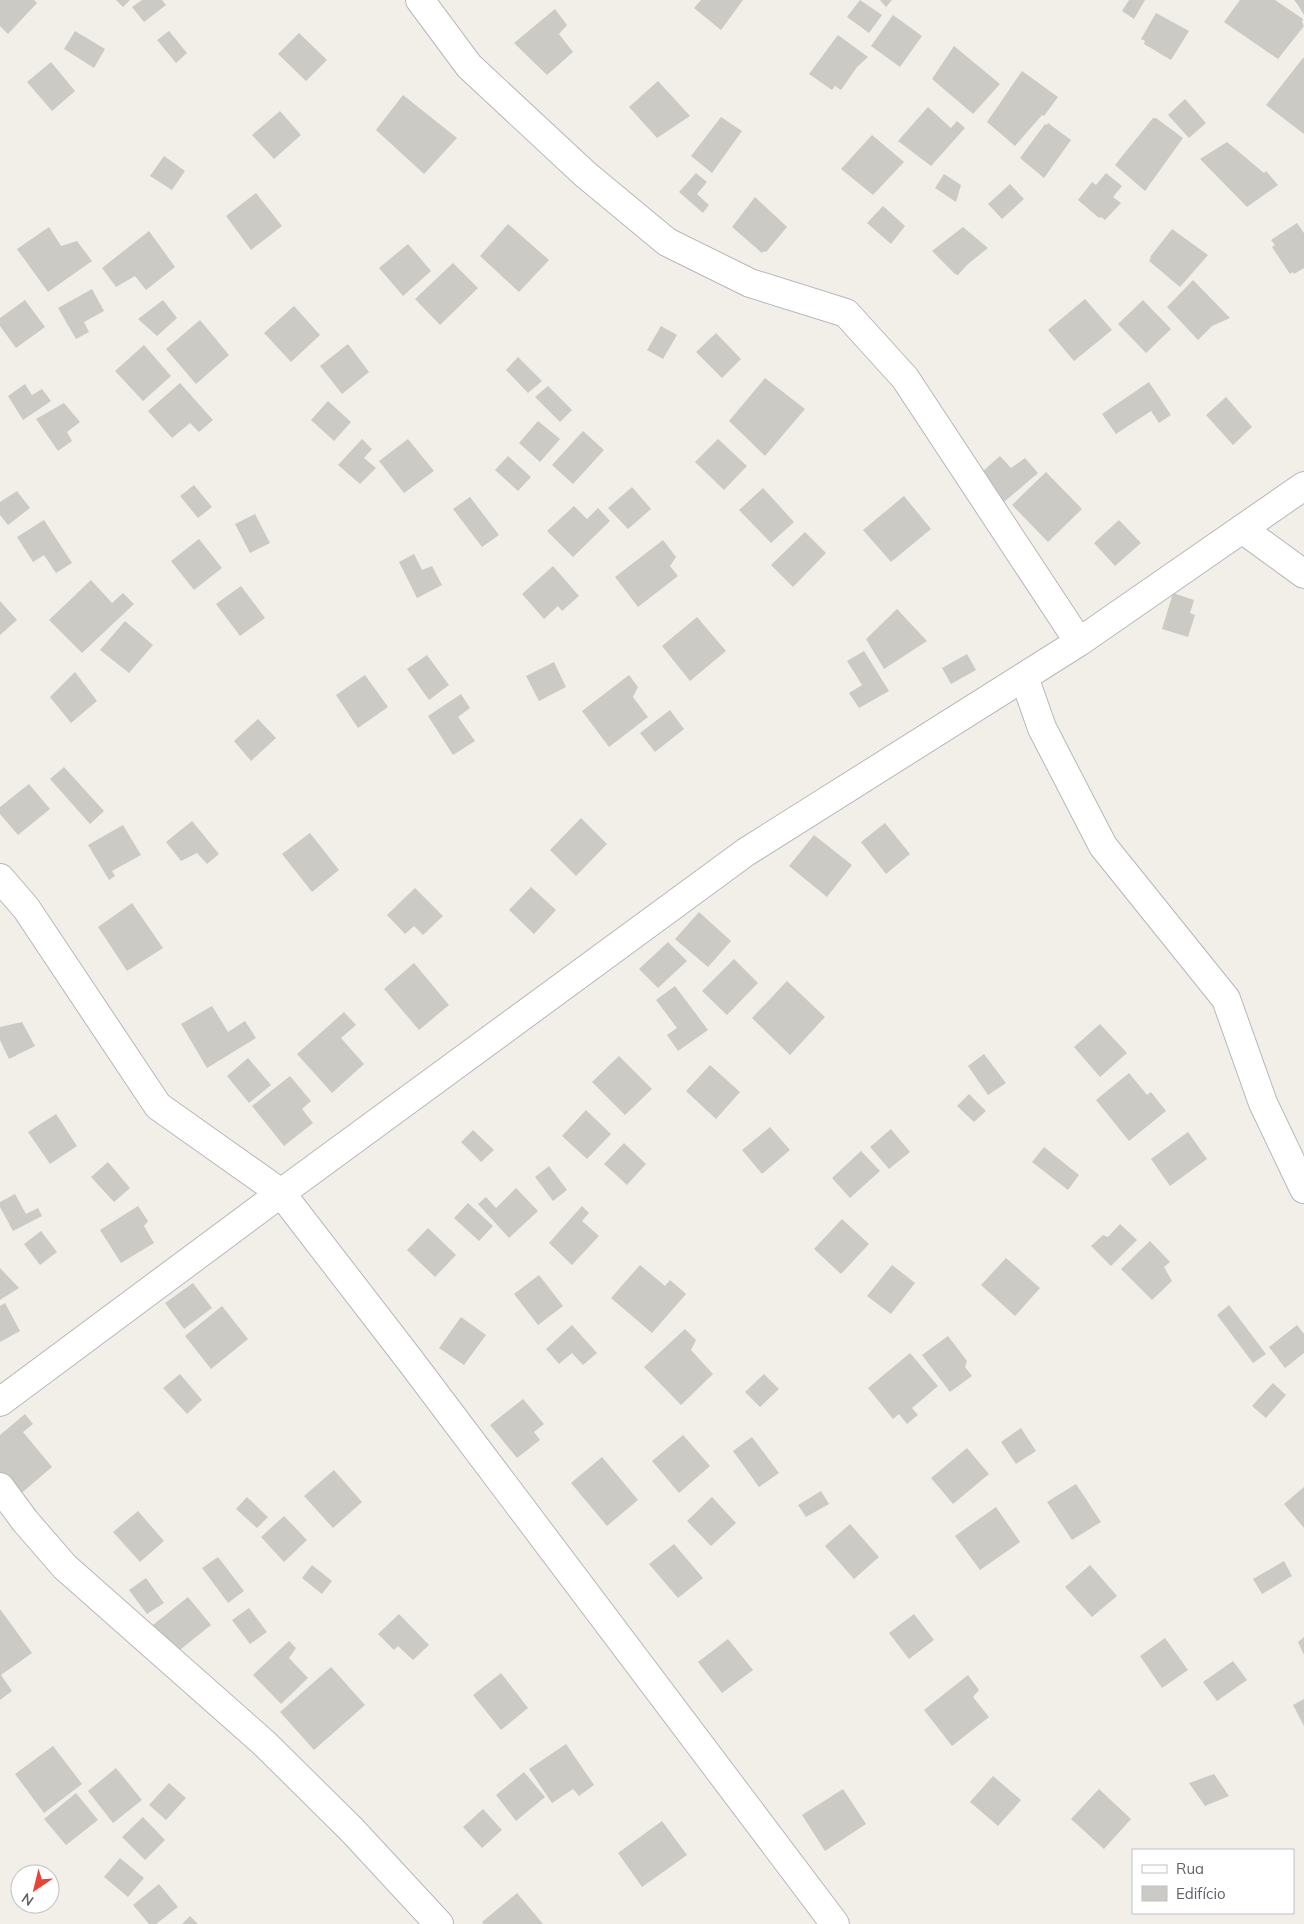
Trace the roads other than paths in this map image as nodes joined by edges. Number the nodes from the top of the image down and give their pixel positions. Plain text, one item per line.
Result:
1 (420, 0) edge
2 (1304, 486) edge
3 (1242, 529) junction
4 (1304, 574) edge
5 (1079, 642) junction
6 (1024, 677) junction
7 (0, 878) edge
8 (1304, 1189) edge
9 (281, 1193) junction
10 (0, 1402) edge
11 (0, 1488) edge
12 (439, 1924) edge
13 (835, 1924) edge

1 - 5 street
2 - 3 street
3 - 4 street
3 - 5 street
5 - 6 street
6 - 8 street
6 - 9 street
7 - 9 street
9 - 10 street
9 - 13 street
11 - 12 street

